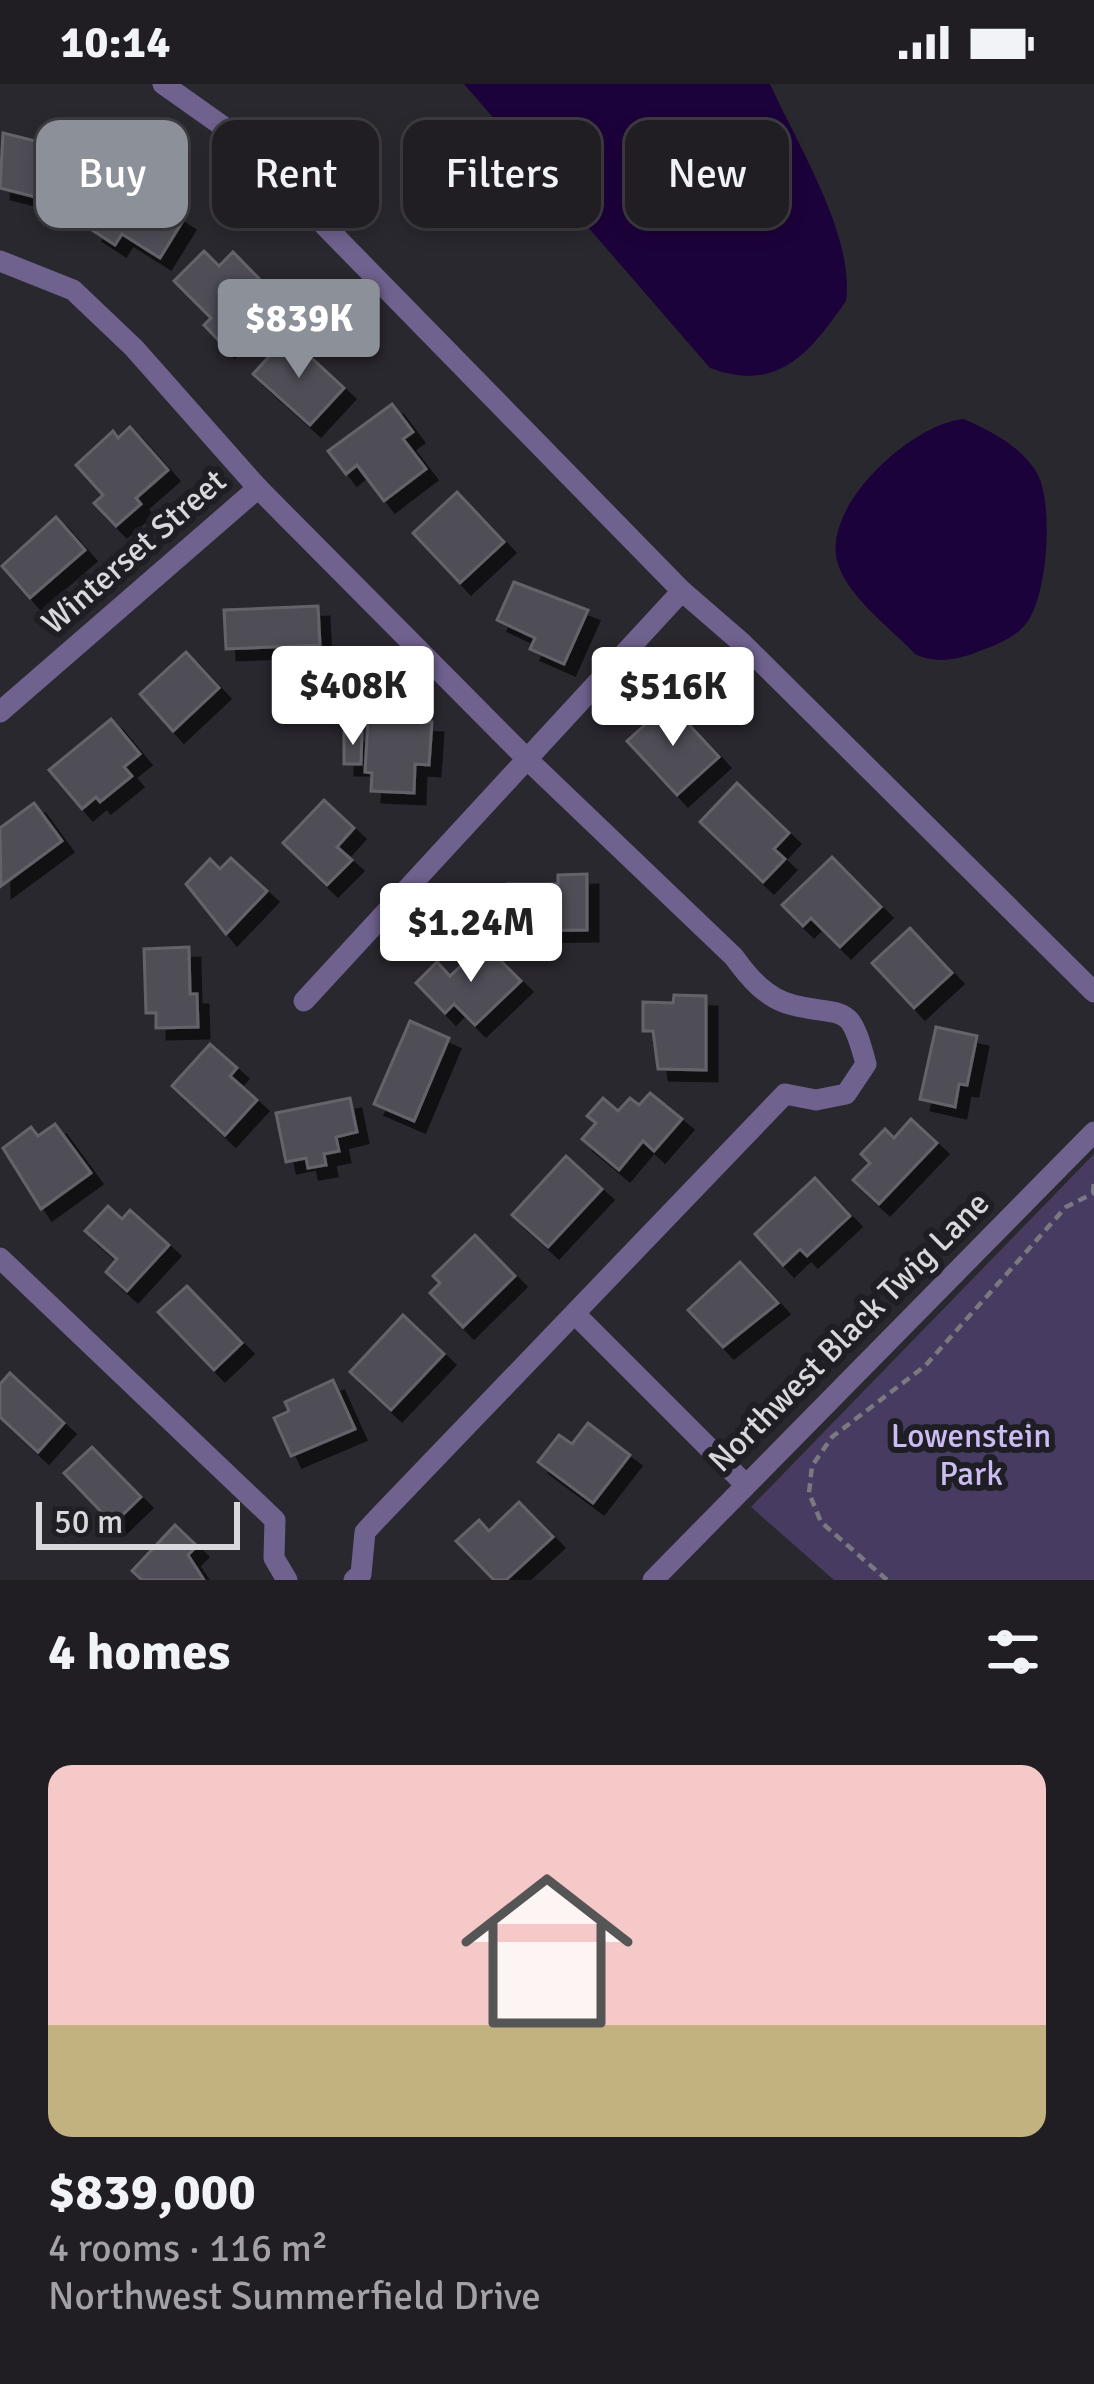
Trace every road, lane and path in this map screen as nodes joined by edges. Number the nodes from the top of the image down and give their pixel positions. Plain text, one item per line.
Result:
1 (163, 84) edge
2 (0, 261) edge
3 (258, 488) junction
4 (682, 591) junction
5 (0, 712) edge
6 (529, 760) junction
7 (1094, 992) edge
8 (304, 1000) dead end
9 (1094, 1132) edge
10 (1094, 1180) edge
11 (1094, 1193) edge
12 (0, 1258) edge
13 (577, 1316) junction
14 (745, 1484) junction
15 (287, 1580) edge
16 (354, 1580) edge
17 (652, 1580) edge
18 (887, 1580) edge

1 - 4 street
2 - 3 street
3 - 5 street, Winterset Street
3 - 6 street
4 - 6 street
4 - 7 street
6 - 8 street
6 - 13 street
9 - 14 street, Northwest Black Twig Lane
10 - 11 path
11 - 18 path
12 - 15 street
13 - 14 street
13 - 16 street
14 - 17 street, Northwest Black Twig Lane

